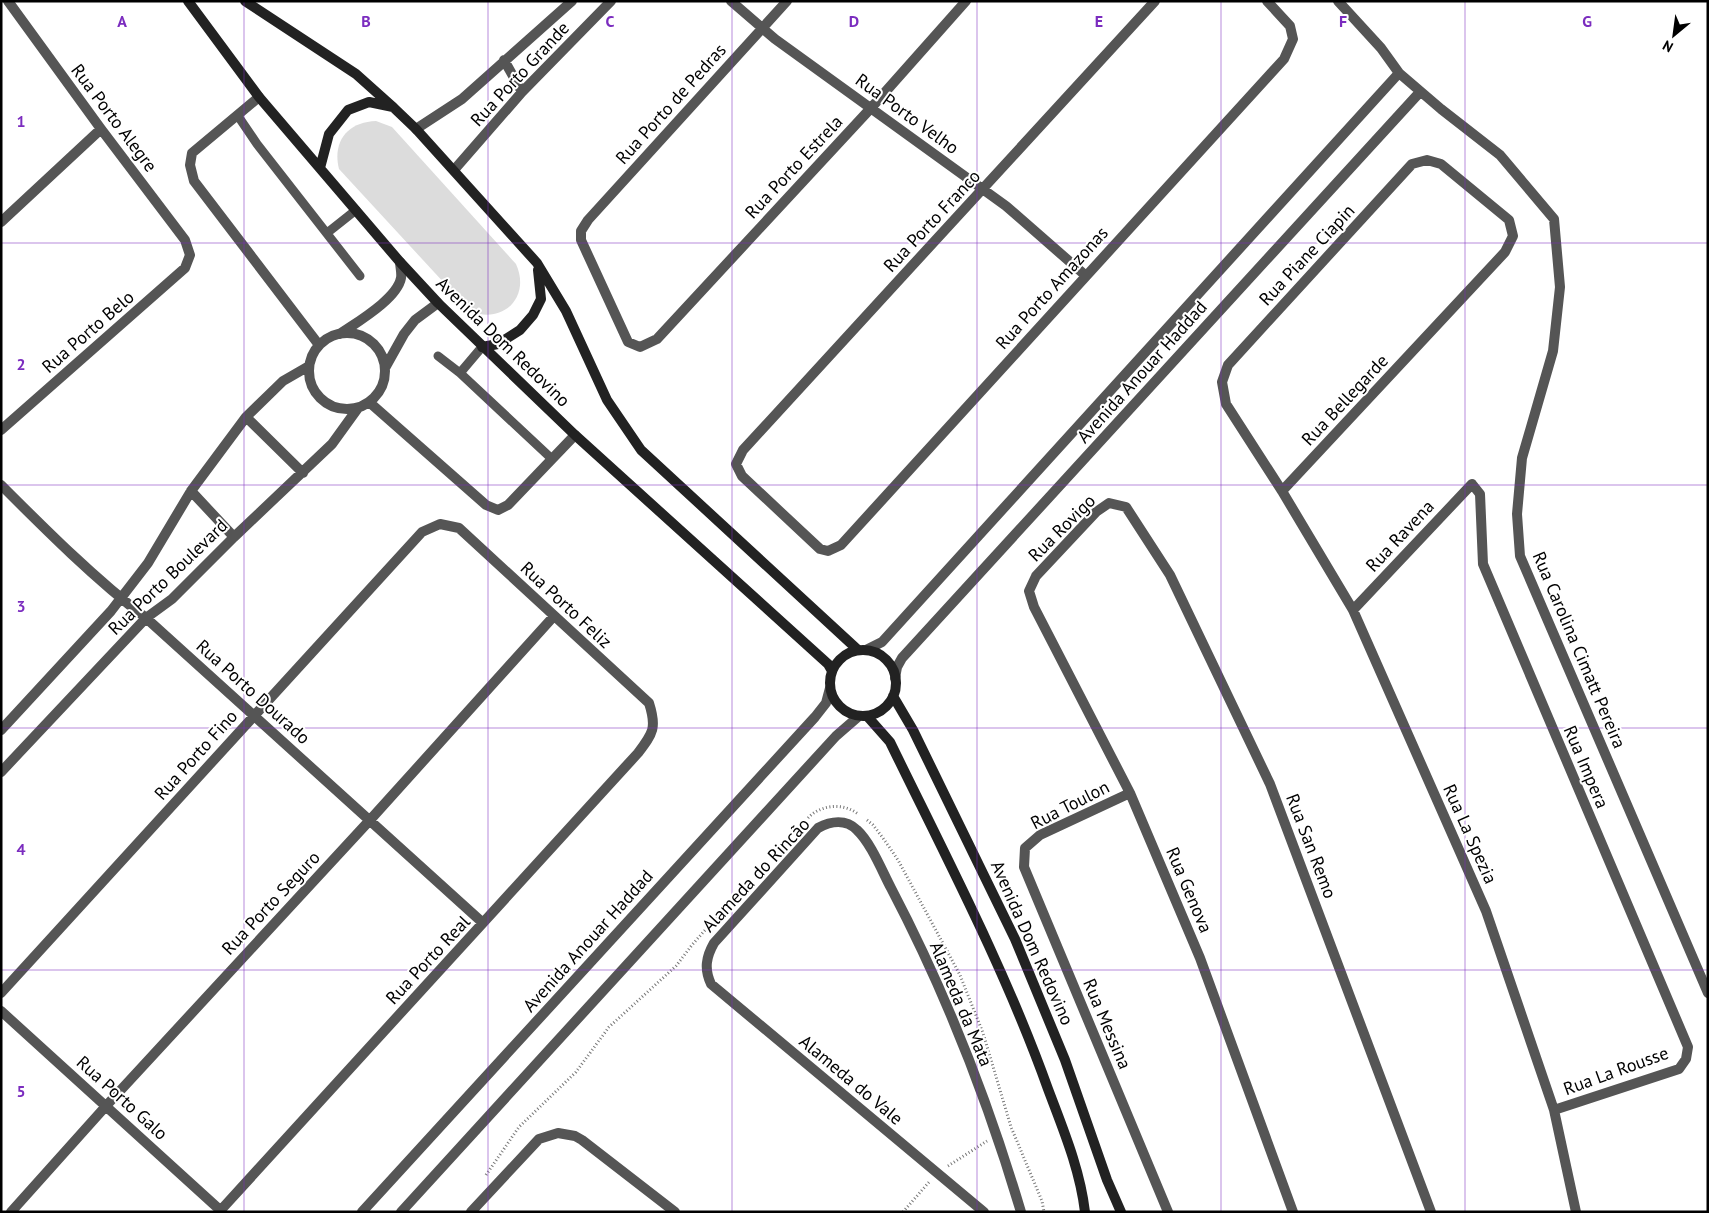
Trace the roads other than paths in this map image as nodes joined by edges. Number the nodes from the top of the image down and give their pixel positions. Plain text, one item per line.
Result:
1 (7, 1) edge
2 (188, 1) edge
3 (246, 1) edge
4 (572, 1) edge
5 (611, 1) edge
6 (731, 1) edge
7 (787, 1) edge
8 (966, 1) edge
9 (1155, 1) edge
10 (1267, 1) edge
11 (1338, 1) edge
12 (1, 5) edge
13 (762, 28) junction
14 (504, 60) junction
15 (1399, 73) junction
16 (522, 92) junction
17 (1420, 92) junction
18 (259, 97) junction
19 (394, 108) junction
20 (871, 108) junction
21 (238, 116) junction
22 (101, 129) junction
23 (416, 129) junction
24 (320, 168) junction
25 (454, 170) junction
26 (983, 190) junction
27 (356, 210) junction
28 (1, 222) edge
29 (327, 233) junction
30 (1513, 236) joint
31 (190, 255) joint
32 (400, 262) junction
33 (537, 264) junction
34 (1085, 275) junction
35 (360, 276) dead end
36 (438, 303) junction
37 (340, 334) junction
38 (320, 345) junction
39 (640, 347) joint
40 (482, 348) junction
41 (438, 356) dead end
42 (309, 366) junction
43 (385, 368) junction
44 (460, 373) junction
45 (370, 402) junction
46 (358, 408) junction
47 (246, 417) junction
48 (1, 430) edge
49 (575, 435) junction
50 (552, 459) junction
51 (303, 473) junction
52 (1472, 484) joint
53 (1, 485) edge
54 (191, 491) junction
55 (1282, 491) junction
56 (1126, 507) joint
57 (440, 524) joint
58 (234, 536) junction
59 (828, 551) joint
60 (1029, 591) joint
61 (121, 598) junction
62 (1353, 610) junction
63 (554, 616) junction
64 (146, 618) junction
65 (862, 650) junction
66 (832, 671) junction
67 (895, 678) junction
68 (830, 688) junction
69 (893, 696) junction
70 (254, 716) junction
71 (863, 716) junction
72 (653, 725) joint
73 (1, 730) edge
74 (1, 772) edge
75 (1130, 792) junction
76 (370, 820) junction
77 (846, 823) joint
78 (1025, 848) joint
79 (483, 923) junction
80 (706, 968) joint
81 (1, 993) edge
82 (1708, 993) edge
83 (1, 1011) edge
84 (1686, 1059) joint
85 (106, 1106) junction
86 (1554, 1110) junction
87 (220, 1211) edge
88 (11, 1212) edge
89 (362, 1212) edge
90 (401, 1212) edge
91 (471, 1212) edge
92 (675, 1212) edge
93 (984, 1212) edge
94 (1021, 1212) edge
95 (1085, 1212) edge
96 (1121, 1212) edge
97 (1168, 1212) edge
98 (1293, 1212) edge
99 (1431, 1212) edge
100 (1576, 1212) edge

1 - 12 street
1 - 22 street, Rua Porto Alegre
2 - 18 street, Avenida Dom Redovino
3 - 19 street
4 - 14 street, Rua Porto Grande
5 - 16 street, Rua Porto Grande
6 - 13 street, Rua Porto Velho
7 - 13 street, Rua Porto de Pedras
8 - 20 street, Rua Porto Estrela
9 - 26 street, Rua Porto Franco
10 - 34 street, Rua Porto Amazonas
11 - 15 street, Rua Carolina Cimatt Pereira
13 - 20 street, Rua Porto Velho
13 - 39 street, Rua Porto de Pedras
14 - 16 street
14 - 23 street, Rua Porto Grande
15 - 17 street, Rua Carolina Cimatt Pereira
15 - 65 street, Avenida Anouar Haddad
16 - 25 street, Rua Porto Grande
17 - 67 street, Avenida Anouar Haddad
17 - 82 street, Rua Carolina Cimatt Pereira
18 - 21 street
18 - 24 street, Avenida Dom Redovino
19 - 23 street
19 - 24 street
20 - 26 street, Rua Porto Velho
20 - 39 street, Rua Porto Estrela
21 - 29 lane
21 - 38 street
22 - 28 street
22 - 31 street, Rua Porto Alegre
23 - 25 street
24 - 27 street, Avenida Dom Redovino
25 - 33 street
26 - 34 street, Rua Porto Velho
26 - 59 street, Rua Porto Franco
27 - 29 lane
27 - 32 street, Avenida Dom Redovino
29 - 35 lane
30 - 55 street, Rua Bellegarde
30 - 55 street, Rua Piane Ciapin
31 - 48 street, Rua Porto Belo
32 - 36 street, Avenida Dom Redovino
32 - 37 street
33 - 40 street
33 - 65 street
34 - 59 street, Rua Porto Amazonas
36 - 40 street, Avenida Dom Redovino
36 - 43 street
37 - 38 street
37 - 43 street
38 - 42 street
40 - 44 lane
40 - 49 street, Avenida Dom Redovino
41 - 44 lane
42 - 46 street
42 - 47 street, Rua Porto Boulevard
43 - 45 street
44 - 50 lane
45 - 46 street
45 - 50 street
46 - 51 street, Rua Porto Boulevard
47 - 51 street
47 - 54 street, Rua Porto Boulevard
49 - 50 street
49 - 66 street, Avenida Dom Redovino
51 - 58 street, Rua Porto Boulevard
52 - 62 street, Rua Ravena
52 - 84 street, Rua Impera
53 - 61 street, Rua Porto Dourado
54 - 58 street
54 - 61 street, Rua Porto Boulevard
55 - 62 street, Rua La Spezia
56 - 60 street, Rua Rovigo
56 - 99 street, Rua San Remo
57 - 63 street, Rua Porto Feliz
57 - 70 street, Rua Porto Fino
58 - 64 street, Rua Porto Boulevard
60 - 75 street, Rua Genova
61 - 64 street, Rua Porto Dourado
61 - 73 street, Rua Porto Boulevard
62 - 86 street, Rua La Spezia
63 - 72 street, Rua Porto Feliz
63 - 76 street, Rua Porto Seguro
64 - 70 street, Rua Porto Dourado
64 - 74 street, Rua Porto Boulevard
65 - 66 street
65 - 67 street
66 - 68 street
67 - 69 street
68 - 71 street
68 - 89 street, Avenida Anouar Haddad
69 - 71 street
69 - 96 street, Avenida Dom Redovino
70 - 76 street, Rua Porto Dourado
70 - 81 street, Rua Porto Fino
71 - 90 street
71 - 95 street
72 - 79 street, Rua Porto Real
75 - 78 street, Rua Toulon
75 - 98 street, Rua Genova
76 - 79 street, Rua Porto Dourado
76 - 85 street, Rua Porto Seguro
77 - 80 street, Alameda do Rincão
77 - 94 street, Alameda da Mata
78 - 97 street, Rua Messina
79 - 87 street, Rua Porto Real
80 - 93 street, Alameda do Vale
83 - 85 street, Rua Porto Galo
84 - 86 street, Rua La Rousse
85 - 87 street, Rua Porto Galo
85 - 88 street, Rua Porto Seguro
86 - 100 street, Rua La Spezia
91 - 92 street

